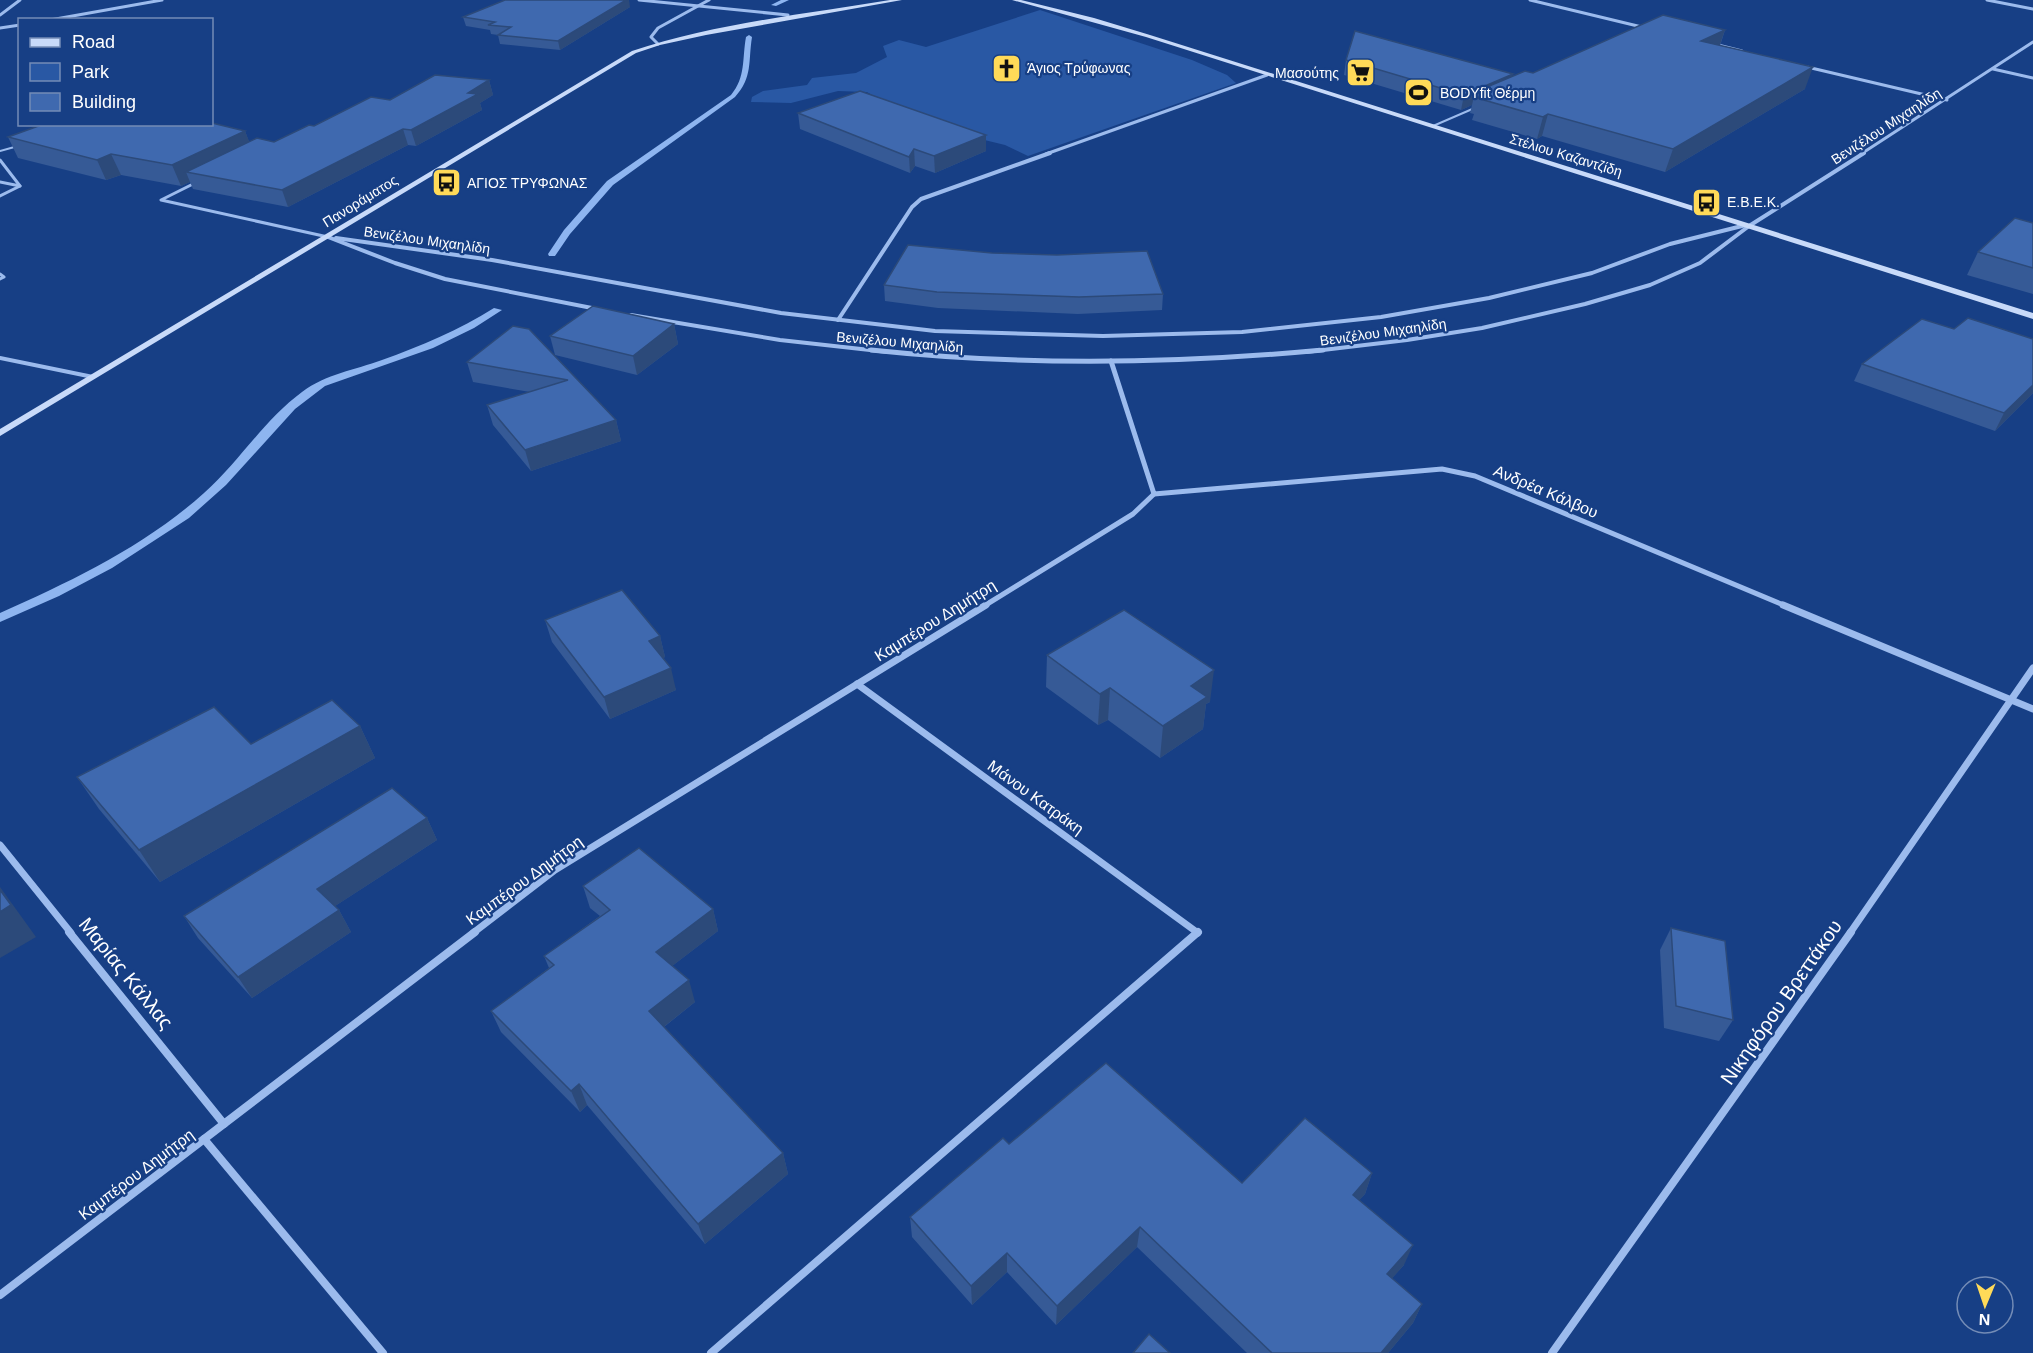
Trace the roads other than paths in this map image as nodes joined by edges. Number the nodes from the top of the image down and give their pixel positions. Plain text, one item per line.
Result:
1 (20, 0) edge
2 (162, 0) edge
3 (639, 0) edge
4 (710, 0) edge
5 (861, 0) edge
6 (899, 0) edge
7 (1015, 0) edge
8 (1051, 0) edge
9 (1530, 0) edge
10 (1987, 0) edge
11 (698, 6) junction
12 (2033, 9) edge
13 (0, 15) edge
14 (788, 15) junction
15 (61, 18) edge
16 (1092, 19) junction
17 (18, 25) edge
18 (748, 25) junction
19 (0, 28) edge
20 (1654, 30) joint
21 (1644, 34) edge
22 (1704, 42) edge
23 (2033, 42) edge
24 (658, 44) junction
25 (1751, 53) edge
26 (1797, 64) edge
27 (1993, 69) junction
28 (1267, 75) junction
29 (2033, 78) edge
30 (1947, 100) junction
31 (1485, 103) edge
32 (1433, 126) junction
33 (22, 144) edge
34 (0, 151) edge
35 (0, 160) edge
36 (201, 180) edge
37 (0, 182) edge
38 (20, 186) junction
39 (0, 196) edge
40 (1749, 224) junction
41 (328, 237) junction
42 (0, 274) edge
43 (0, 279) edge
44 (603, 310) edge
45 (624, 314) edge
46 (2033, 316) edge
47 (838, 320) junction
48 (0, 358) edge
49 (1111, 361) junction
50 (93, 377) junction
51 (0, 433) edge
52 (1154, 494) junction
53 (2033, 668) edge
54 (857, 684) junction
55 (2010, 700) junction
56 (2033, 710) edge
57 (0, 845) edge
58 (224, 1124) junction
59 (204, 1139) junction
60 (0, 1295) edge
61 (384, 1353) edge
62 (711, 1353) edge
63 (1552, 1353) edge

1 - 13 street
2 - 15 street
3 - 11 street
4 - 11 street
5 - 14 main road, Πανοράματος
6 - 18 main road, Πανοράματος
7 - 16 main road, Στέλιου Καζαντζίδη
8 - 16 main road, Στέλιου Καζαντζίδη
9 - 20 street
10 - 12 street
11 - 14 street
11 - 24 street
14 - 18 main road, Πανοράματος
16 - 28 main road, Στέλιου Καζαντζίδη
17 - 19 street
18 - 24 main road, Πανοράματος
20 - 21 lane
22 - 25 street
23 - 27 street, Βενιζέλου Μιχαηλίδη
24 - 41 main road, Πανοράματος
26 - 30 street
27 - 29 street
27 - 30 street, Βενιζέλου Μιχαηλίδη
28 - 32 main road, Στέλιου Καζαντζίδη
28 - 47 street
30 - 40 street, Βενιζέλου Μιχαηλίδη
31 - 32 lane
32 - 40 main road, Στέλιου Καζαντζίδη
33 - 34 lane
35 - 38 lane
36 - 41 lane
37 - 38 lane
38 - 39 lane
40 - 46 main road, Στέλιου Καζαντζίδη
40 - 47 street, Βενιζέλου Μιχαηλίδη
40 - 49 street, Βενιζέλου Μιχαηλίδη
41 - 44 street, Βενιζέλου Μιχαηλίδη
41 - 47 street, Βενιζέλου Μιχαηλίδη
41 - 50 main road, Πανοράματος
42 - 43 lane
45 - 49 street, Βενιζέλου Μιχαηλίδη
48 - 50 lane
49 - 52 street
50 - 51 main road, Πανοράματος
52 - 54 street, Καμπέρου Δημήτρη
52 - 55 street, Ανδρέα Κάλβου
53 - 55 street, Νικηφόρου Βρεττάκου
54 - 58 street, Καμπέρου Δημήτρη
54 - 62 street, Μάνου Κατράκη
55 - 56 street, Ανδρέα Κάλβου
55 - 63 street, Νικηφόρου Βρεττάκου
57 - 58 street, Μαρίας Κάλλας
58 - 59 street, Καμπέρου Δημήτρη
59 - 60 street, Καμπέρου Δημήτρη
59 - 61 street

